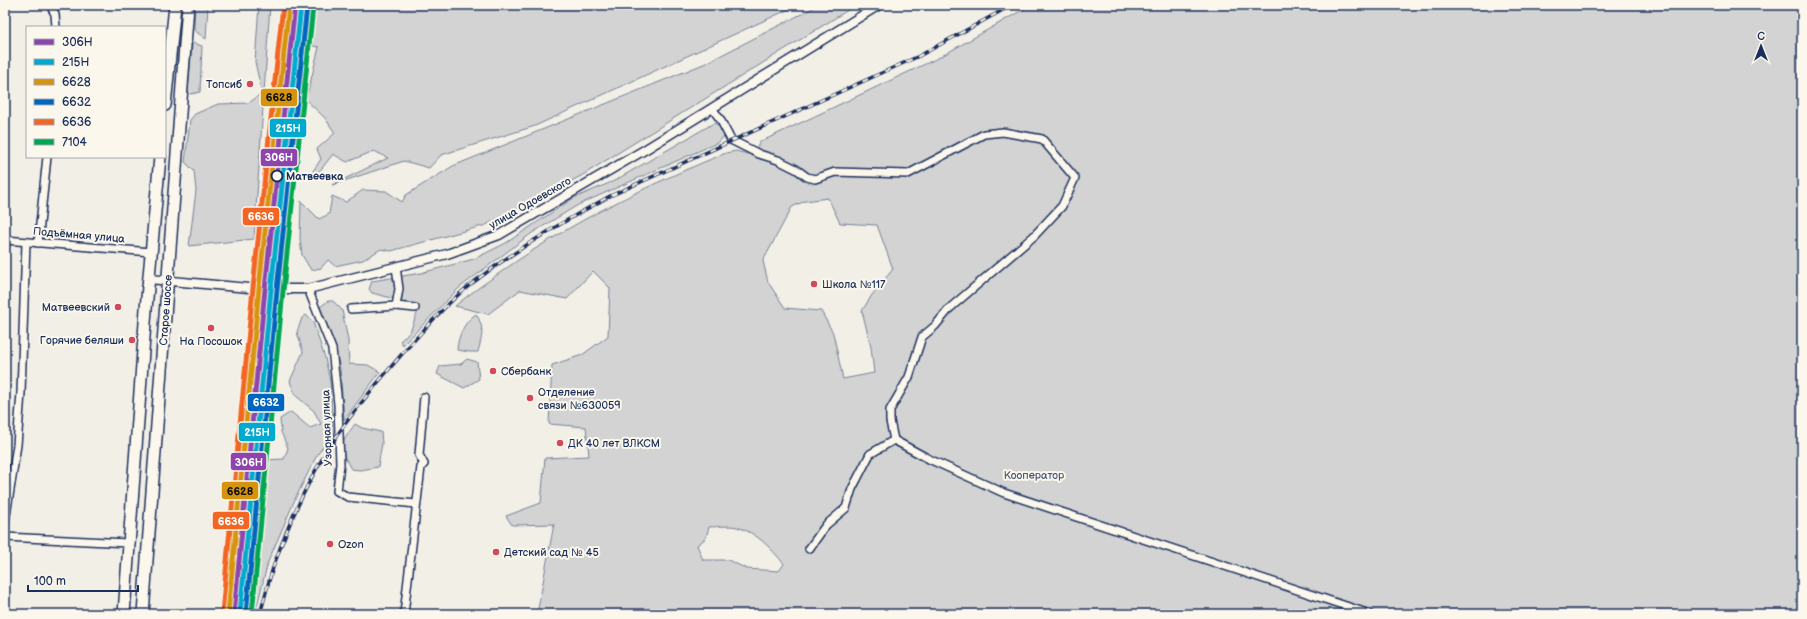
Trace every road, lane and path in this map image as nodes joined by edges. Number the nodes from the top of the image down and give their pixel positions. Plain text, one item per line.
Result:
1 (50, 5) edge
2 (175, 5) edge
3 (188, 5) edge
4 (879, 5) edge
5 (56, 26) edge
6 (166, 95) edge
7 (712, 108) junction
8 (47, 158) edge
9 (160, 158) edge
10 (5, 240) edge
11 (26, 242) junction
12 (38, 243) junction
13 (151, 252) junction
14 (396, 267) junction
15 (149, 279) junction
16 (168, 281) junction
17 (308, 289) junction
18 (396, 306) junction
19 (415, 308) dead end
20 (351, 309) dead end
21 (424, 398) dead end
22 (894, 440) junction
23 (416, 504) junction
24 (5, 522) edge
25 (5, 537) edge
26 (128, 543) junction
27 (148, 543) junction
28 (809, 549) dead end
29 (124, 614) edge
30 (143, 614) edge
31 (404, 614) edge
32 (1370, 614) edge

1 - 5 street
2 - 6 highway
3 - 16 highway, Старое шоссе
4 - 7 street, улица Одоевского
7 - 14 street, улица Одоевского
7 - 22 street
8 - 12 street
9 - 13 highway, Старое шоссе
10 - 11 street, Подъёмная улица
11 - 12 street, Подъёмная улица
11 - 24 street
12 - 13 street, Подъёмная улица
13 - 15 highway, Старое шоссе
14 - 17 street, улица Одоевского
14 - 18 street
15 - 16 street, улица Одоевского
15 - 26 highway, Старое шоссе
16 - 17 street, улица Одоевского
16 - 27 highway, Старое шоссе
17 - 23 street, Узорная улица
18 - 19 street
18 - 20 street
21 - 23 street
22 - 28 street
22 - 32 street
23 - 31 street
25 - 26 street
26 - 27 highway
26 - 29 highway, Старое шоссе
27 - 30 highway, Старое шоссе

